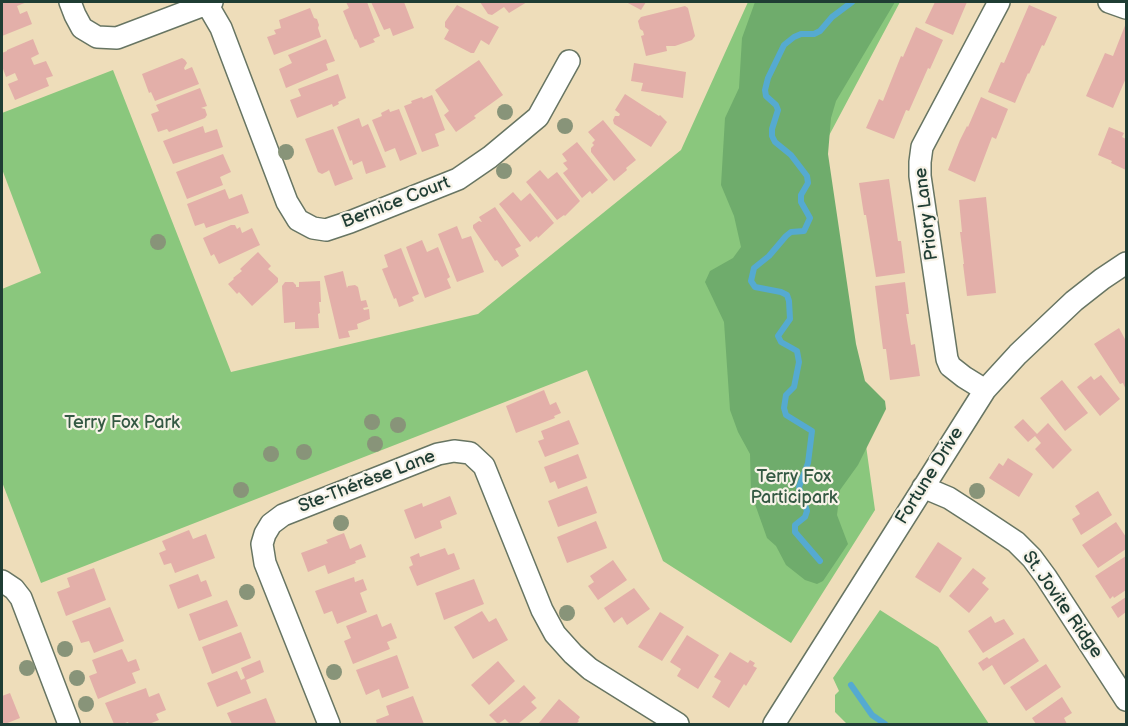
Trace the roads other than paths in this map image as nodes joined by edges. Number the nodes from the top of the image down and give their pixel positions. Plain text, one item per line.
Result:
1 (70, 2) edge
2 (999, 2) edge
3 (1110, 2) edge
4 (209, 3) edge
5 (1126, 8) edge
6 (568, 61) dead end
7 (1126, 263) edge
8 (985, 390) junction
9 (923, 487) junction
10 (2, 581) edge
11 (1126, 700) edge
12 (69, 724) edge
13 (328, 724) edge
14 (678, 724) edge
15 (774, 724) edge

1 - 4 street
2 - 8 street, Priory Lane
3 - 5 street
4 - 6 street, Bernice Court
7 - 8 street, Fortune Drive
8 - 9 street, Fortune Drive
9 - 11 street, St. Jovite Ridge
9 - 15 street, Fortune Drive
10 - 12 street
13 - 14 street, Ste-Thérèse Lane

